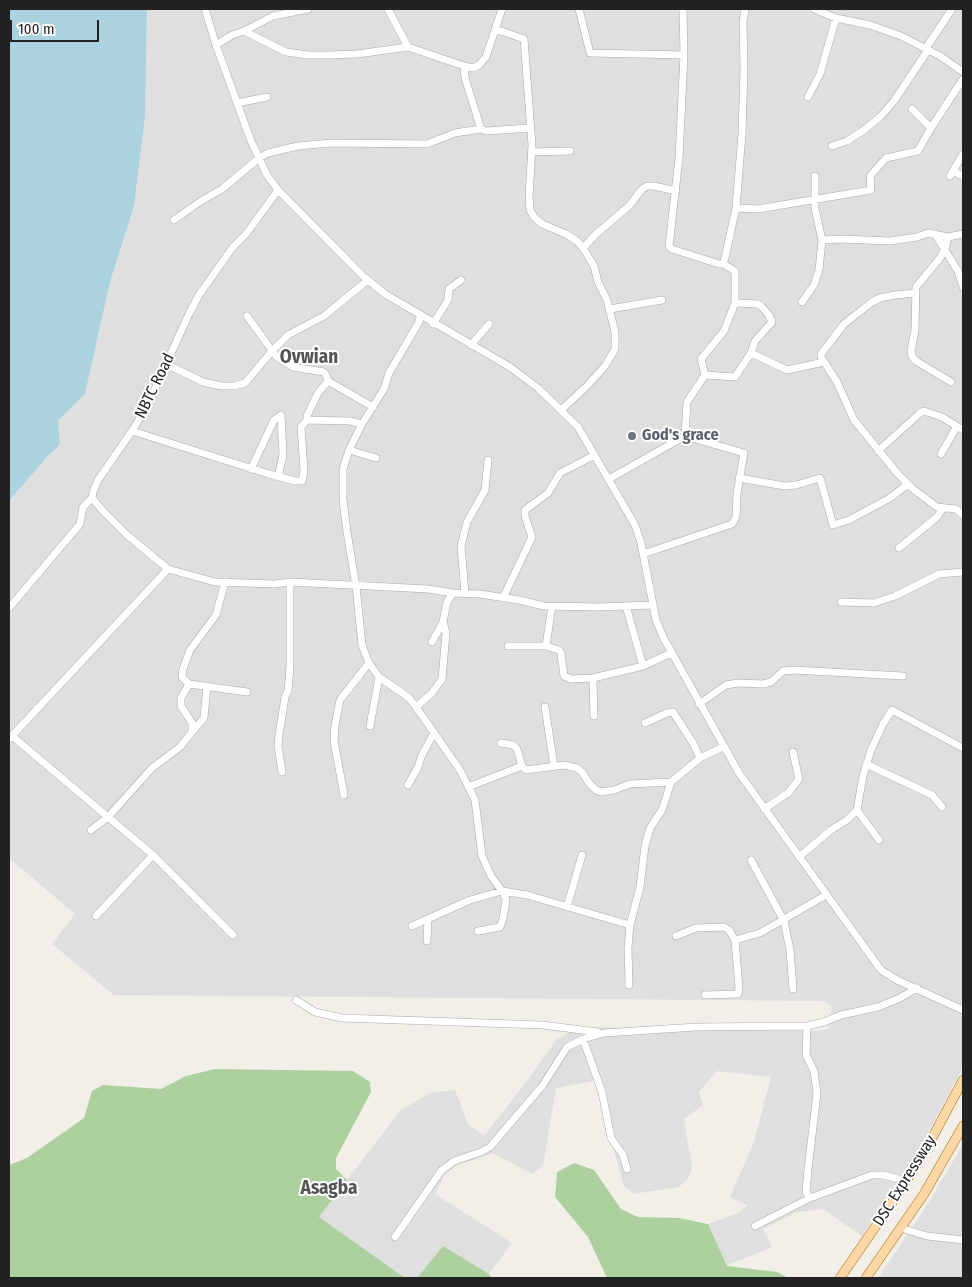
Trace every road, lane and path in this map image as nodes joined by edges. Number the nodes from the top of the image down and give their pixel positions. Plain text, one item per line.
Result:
1 (205, 9) edge
2 (308, 9) edge
3 (388, 9) edge
4 (502, 9) edge
5 (578, 9) edge
6 (683, 9) edge
7 (745, 9) edge
8 (814, 9) edge
9 (952, 9) edge
10 (836, 18) junction
11 (496, 30) junction
12 (244, 31) junction
13 (216, 45) junction
14 (408, 47) junction
15 (927, 49) junction
16 (684, 55) junction
17 (464, 66) junction
18 (963, 72) edge
19 (963, 79) edge
20 (267, 97) dead end
21 (808, 97) dead end
22 (236, 103) junction
23 (912, 108) dead end
24 (530, 128) junction
25 (931, 128) junction
26 (481, 129) junction
27 (832, 146) dead end
28 (570, 151) dead end
29 (532, 152) junction
30 (963, 154) edge
31 (259, 158) junction
32 (815, 176) dead end
33 (963, 176) edge
34 (278, 190) junction
35 (676, 191) junction
36 (815, 199) junction
37 (736, 208) junction
38 (174, 220) dead end
39 (935, 234) junction
40 (960, 235) edge
41 (948, 237) junction
42 (822, 240) junction
43 (583, 248) junction
44 (945, 249) junction
45 (722, 264) junction
46 (368, 280) junction
47 (461, 280) dead end
48 (963, 287) edge
49 (915, 293) junction
50 (662, 300) dead end
51 (802, 302) dead end
52 (735, 303) junction
53 (610, 309) junction
54 (247, 316) dead end
55 (420, 316) junction
56 (433, 324) junction
57 (490, 324) dead end
58 (471, 345) junction
59 (272, 350) junction
60 (750, 353) junction
61 (824, 362) junction
62 (166, 364) junction
63 (705, 375) junction
64 (328, 382) junction
65 (951, 382) dead end
66 (373, 407) junction
67 (561, 410) junction
68 (307, 420) junction
69 (362, 424) junction
70 (960, 428) edge
71 (132, 431) junction
72 (685, 436) junction
73 (349, 450) junction
74 (878, 450) junction
75 (941, 454) dead end
76 (596, 455) junction
77 (376, 458) dead end
78 (488, 460) dead end
79 (250, 469) junction
80 (278, 477) junction
81 (739, 478) junction
82 (609, 479) junction
83 (908, 484) junction
84 (92, 498) junction
85 (944, 508) junction
86 (963, 515) edge
87 (899, 548) dead end
88 (643, 554) junction
89 (168, 569) junction
90 (963, 572) edge
91 (225, 582) junction
92 (290, 582) junction
93 (356, 586) junction
94 (453, 593) junction
95 (465, 593) junction
96 (503, 598) junction
97 (841, 602) dead end
98 (653, 605) junction
99 (552, 606) junction
100 (626, 606) junction
101 (9, 608) edge
102 (443, 622) junction
103 (432, 642) dead end
104 (508, 646) dead end
105 (546, 646) junction
106 (671, 653) junction
107 (369, 664) junction
108 (643, 666) junction
109 (902, 676) dead end
110 (379, 677) junction
111 (592, 678) junction
112 (189, 684) junction
113 (207, 686) junction
114 (247, 692) dead end
115 (699, 704) junction
116 (545, 707) dead end
117 (416, 708) junction
118 (594, 716) dead end
119 (646, 724) dead end
120 (370, 726) dead end
121 (192, 732) junction
122 (434, 732) junction
123 (10, 738) edge
124 (501, 744) dead end
125 (723, 747) junction
126 (963, 748) edge
127 (793, 752) dead end
128 (700, 758) junction
129 (866, 764) junction
130 (522, 766) junction
131 (554, 766) junction
132 (282, 772) dead end
133 (671, 782) junction
134 (408, 784) dead end
135 (468, 787) junction
136 (344, 795) dead end
137 (942, 807) dead end
138 (764, 809) junction
139 (857, 810) junction
140 (108, 817) junction
141 (92, 830) dead end
142 (879, 840) dead end
143 (582, 854) dead end
144 (153, 855) junction
145 (799, 857) junction
146 (752, 860) dead end
147 (502, 891) junction
148 (826, 895) junction
149 (567, 907) junction
150 (96, 916) dead end
151 (428, 919) junction
152 (784, 921) junction
153 (630, 925) junction
154 (412, 926) dead end
155 (478, 931) dead end
156 (233, 935) dead end
157 (676, 936) dead end
158 (735, 940) junction
159 (427, 941) dead end
160 (629, 985) dead end
161 (917, 988) junction
162 (792, 989) dead end
163 (705, 995) dead end
164 (296, 1000) dead end
165 (963, 1010) edge
166 (807, 1026) junction
167 (604, 1033) junction
168 (583, 1039) junction
169 (963, 1080) edge
170 (963, 1126) edge
171 (627, 1170) dead end
172 (906, 1181) junction
173 (810, 1198) junction
174 (755, 1226) dead end
175 (901, 1228) junction
176 (395, 1238) dead end
177 (963, 1240) edge
178 (840, 1278) edge
179 (866, 1278) edge

1 - 13 street
2 - 12 street
3 - 14 street
4 - 11 street
5 - 16 street
6 - 16 street
7 - 37 street
8 - 10 street
9 - 15 street
10 - 15 street
10 - 21 street
11 - 17 street
11 - 24 street
12 - 13 street
12 - 14 street
13 - 22 street
14 - 17 street
15 - 18 street
15 - 27 street
16 - 35 street
17 - 26 street
19 - 25 street
20 - 22 street
22 - 31 street
23 - 25 street
24 - 26 street
24 - 29 street
25 - 36 street
26 - 31 street
28 - 29 street
29 - 43 street
30 - 33 street
31 - 34 street
31 - 38 street
32 - 36 street
34 - 46 street
34 - 62 street, NBTC Road
35 - 43 street
35 - 45 street
36 - 37 street
36 - 42 street
37 - 45 street
39 - 41 street
39 - 42 street
39 - 44 street
40 - 41 street
40 - 44 street
41 - 44 street
42 - 51 street
43 - 53 street
44 - 48 street
44 - 49 street
45 - 52 street
46 - 55 street
46 - 59 street
47 - 56 street
49 - 61 street
49 - 65 street
50 - 53 street
52 - 60 street
52 - 63 street
53 - 67 street
54 - 59 street
55 - 56 street
55 - 66 street
56 - 58 street
57 - 58 street
58 - 67 street
59 - 62 street
59 - 64 street
60 - 61 street
60 - 63 street
61 - 74 street
62 - 71 street, NBTC Road
63 - 72 street
64 - 66 street
64 - 68 street
66 - 69 street
67 - 76 street
68 - 69 street
68 - 80 street
69 - 73 street
70 - 74 street
70 - 75 street
71 - 79 street
71 - 84 street, NBTC Road
72 - 81 street
72 - 82 street
73 - 77 street
73 - 93 street
74 - 83 street
76 - 82 street
76 - 96 street
78 - 95 street
79 - 80 street
79 - 80 street
81 - 83 street
81 - 88 street
82 - 88 street
83 - 85 street
84 - 89 street
84 - 101 street, NBTC Road
85 - 86 street
85 - 87 street
88 - 98 street
89 - 91 street
89 - 123 street
90 - 97 street
91 - 92 street
91 - 112 street
92 - 93 street
92 - 132 street
93 - 94 street
93 - 107 street
94 - 95 street
94 - 102 street
95 - 96 street
96 - 99 street
98 - 100 street
98 - 106 street
99 - 100 street
99 - 105 street
100 - 108 street
102 - 103 street
102 - 117 street
104 - 105 street
105 - 111 street
106 - 108 street
106 - 115 street
107 - 110 street
107 - 136 street
108 - 111 street
109 - 115 street
110 - 117 street
110 - 120 street
111 - 118 street
112 - 113 street
112 - 121 street
113 - 114 street
113 - 121 street
115 - 125 street
116 - 131 street
117 - 122 street
119 - 128 street
121 - 140 street
122 - 134 street
122 - 135 street
123 - 140 street
124 - 130 street
125 - 128 street
125 - 138 street
126 - 129 street
127 - 138 street
128 - 133 street
129 - 137 street
129 - 139 street
130 - 131 street
130 - 135 street
131 - 133 street
133 - 153 street
135 - 147 street
138 - 145 street
139 - 142 street
139 - 145 street
140 - 141 street
140 - 144 street
143 - 149 street
144 - 150 street
144 - 156 street
145 - 148 street
146 - 152 street
147 - 149 street
147 - 151 street
147 - 155 street
148 - 152 street
148 - 161 street
149 - 153 street
151 - 154 street
151 - 159 street
152 - 158 street
152 - 162 street
153 - 160 street
157 - 158 street
158 - 163 street
161 - 165 street
161 - 166 street
164 - 167 street
166 - 167 street
166 - 173 street
167 - 168 street
168 - 171 street
168 - 176 street
169 - 172 main road, DSC Expressway
170 - 175 main road, DSC Expressway
172 - 173 street
172 - 178 main road, DSC Expressway
173 - 174 street
175 - 177 street
175 - 179 main road, DSC Expressway

